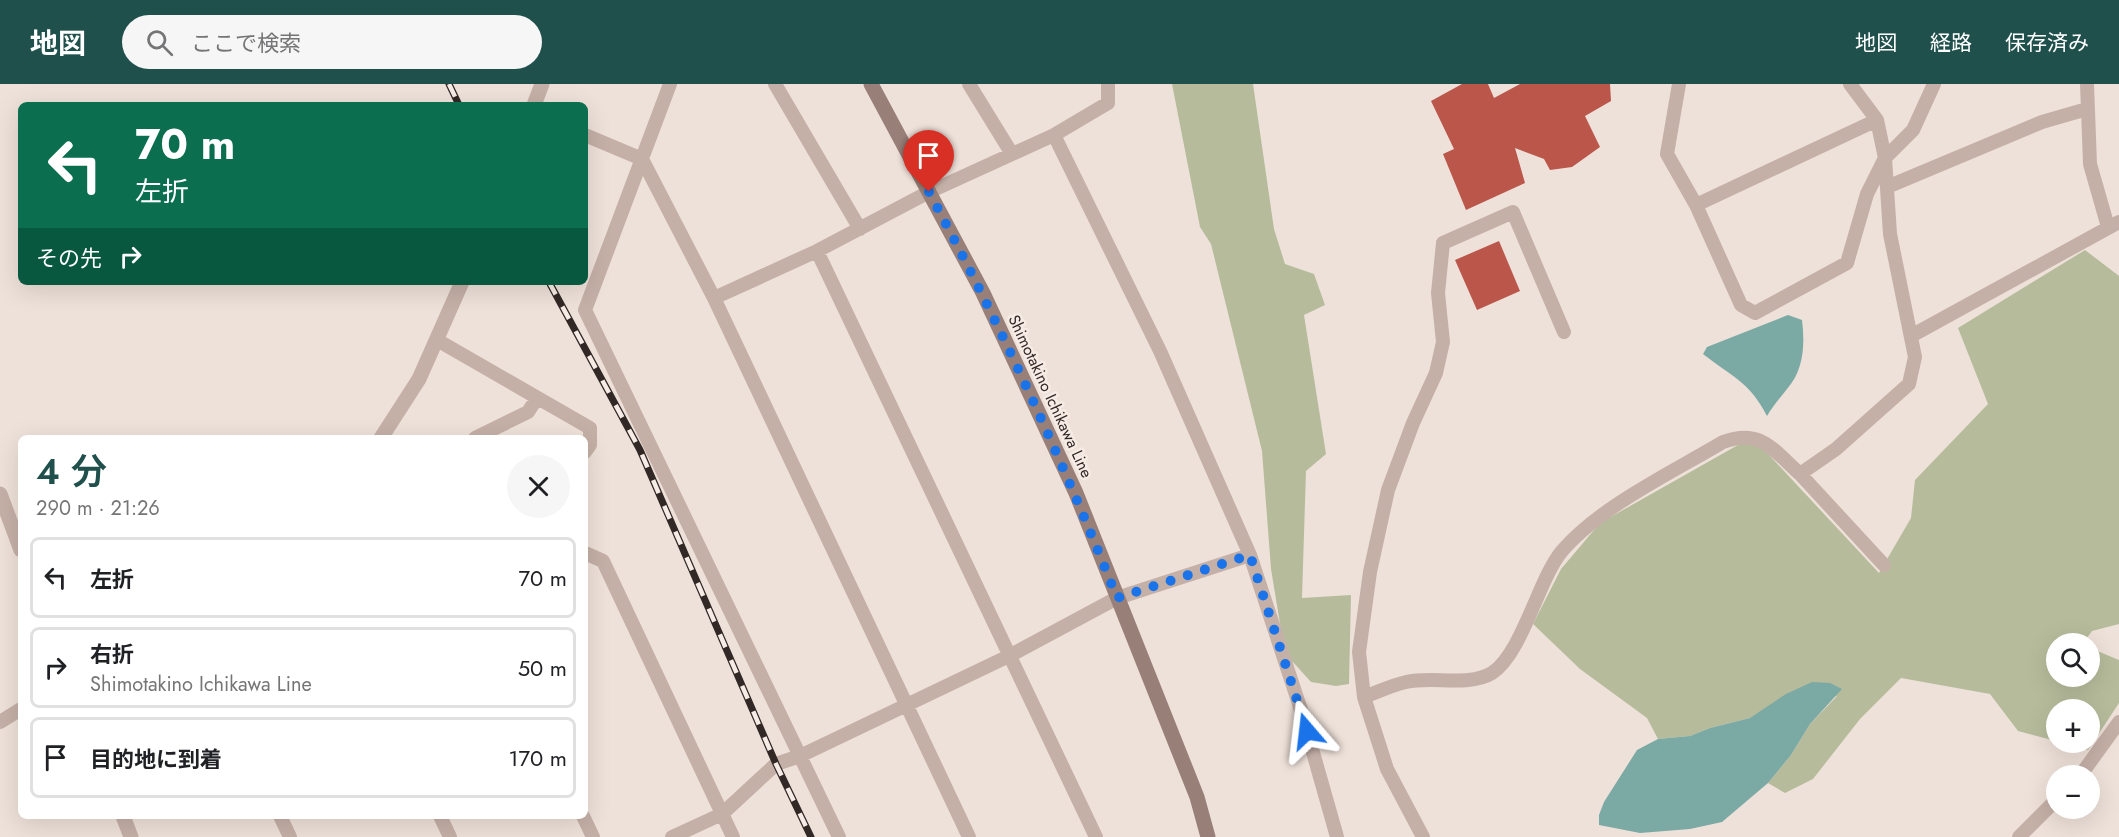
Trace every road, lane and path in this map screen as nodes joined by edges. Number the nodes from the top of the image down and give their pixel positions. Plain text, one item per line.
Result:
1 (542, 84) edge
2 (670, 84) edge
3 (775, 84) edge
4 (871, 84) edge
5 (969, 84) edge
6 (1108, 84) edge
7 (1679, 84) edge
8 (1850, 84) edge
9 (1934, 84) edge
10 (2087, 84) edge
11 (535, 102) edge
12 (2087, 109) junction
13 (1877, 120) junction
14 (1054, 135) junction
15 (588, 136) edge
16 (1012, 154) junction
17 (1885, 158) junction
18 (642, 159) junction
19 (1887, 187) junction
20 (929, 192) junction
21 (1696, 205) junction
22 (2114, 224) edge
23 (860, 229) junction
24 (817, 251) junction
25 (461, 285) edge
26 (714, 298) junction
27 (1563, 332) dead end
28 (1911, 336) junction
29 (437, 340) junction
30 (537, 398) junction
31 (383, 435) edge
32 (481, 435) edge
33 (588, 448) edge
34 (1800, 474) junction
35 (0, 494) edge
36 (18, 542) edge
37 (588, 554) edge
38 (1250, 555) junction
39 (1884, 565) dead end
40 (1117, 598) junction
41 (1011, 655) junction
42 (1364, 698) junction
43 (905, 704) junction
44 (18, 711) edge
45 (2119, 722) edge
46 (0, 723) edge
47 (800, 756) junction
48 (2088, 765) edge
49 (2046, 810) edge
50 (722, 813) junction
51 (124, 819) edge
52 (281, 819) edge
53 (441, 819) edge
54 (584, 819) edge
55 (131, 837) edge
56 (290, 837) edge
57 (450, 837) edge
58 (593, 837) edge
59 (672, 837) edge
60 (733, 837) edge
61 (839, 837) edge
62 (969, 837) edge
63 (1096, 837) edge
64 (1208, 837) edge
65 (1337, 837) edge
66 (1423, 837) edge
67 (2019, 837) edge

1 - 11 street
2 - 18 street
3 - 23 street
4 - 20 main road, Shimotakino Ichikawa Line
5 - 16 street
6 - 14 street
7 - 21 street
8 - 13 street
9 - 17 street
10 - 12 street
12 - 19 street
12 - 22 street
13 - 17 street
13 - 21 street
14 - 16 street
14 - 38 street
15 - 18 street
16 - 20 street
17 - 19 street
17 - 21 street
18 - 26 street
18 - 47 street
19 - 28 street
20 - 23 street
20 - 40 main road, Shimotakino Ichikawa Line
22 - 28 street
23 - 24 street
24 - 26 street
24 - 41 street
25 - 29 street
26 - 43 street
27 - 42 street
28 - 34 street
29 - 30 street
29 - 31 street
30 - 32 street
30 - 33 street
34 - 39 street
34 - 42 street
35 - 36 street
37 - 50 street
38 - 40 street
38 - 65 street
40 - 41 street
40 - 64 main road, Shimotakino Ichikawa Line
41 - 43 street
41 - 63 street
42 - 66 street
43 - 47 street
43 - 62 street
44 - 46 street
45 - 48 street
47 - 50 street
47 - 61 street
49 - 67 street
50 - 59 street
50 - 60 street
51 - 55 street
52 - 56 street
53 - 57 street
54 - 58 street

